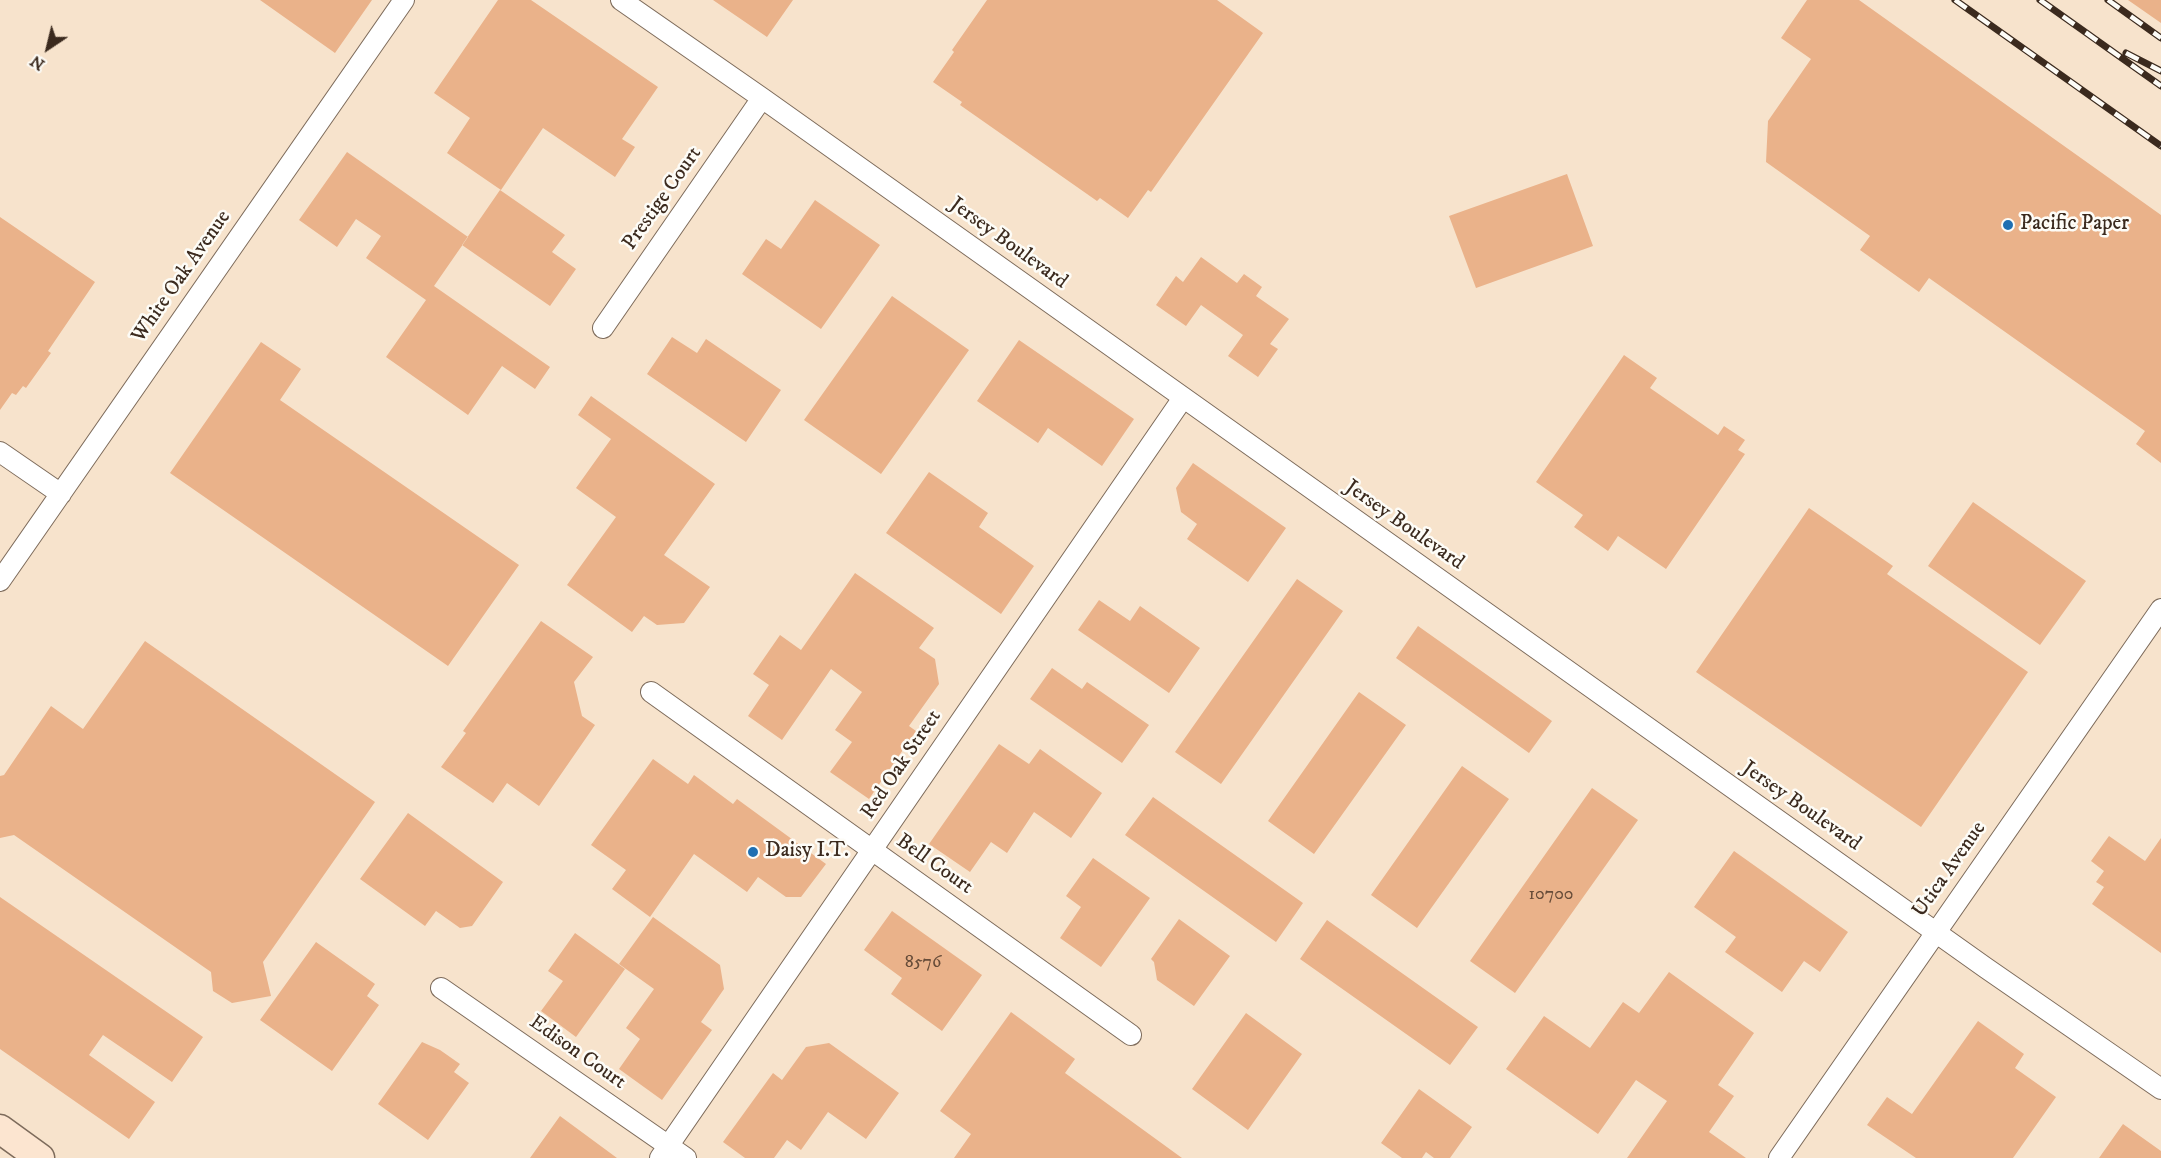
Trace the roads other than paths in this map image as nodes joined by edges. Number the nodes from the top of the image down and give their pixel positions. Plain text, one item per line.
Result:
1 (404, 0) edge
2 (621, 0) edge
3 (762, 98) junction
4 (603, 328) dead end
5 (1183, 398) junction
6 (0, 452) edge
7 (61, 495) junction
8 (0, 581) edge
9 (2161, 609) edge
10 (651, 692) dead end
11 (872, 850) junction
12 (1936, 932) junction
13 (441, 988) dead end
14 (1131, 1035) dead end
15 (2161, 1089) edge
16 (0, 1130) edge
17 (665, 1152) edge
18 (40, 1158) edge
19 (686, 1158) edge
20 (1779, 1158) edge

1 - 7 street, White Oak Avenue
2 - 3 street, Jersey Boulevard
3 - 4 street, Prestige Court
3 - 5 street, Jersey Boulevard
5 - 11 street, Red Oak Street
5 - 12 street, Jersey Boulevard
6 - 7 street
7 - 8 street, White Oak Avenue
9 - 12 street, Utica Avenue
10 - 11 street, Bell Court
11 - 14 street, Bell Court
11 - 17 street, Red Oak Street
12 - 15 street, Jersey Boulevard
12 - 20 street, Utica Avenue
13 - 17 street, Edison Court
16 - 18 main road
17 - 19 street, Edison Court

